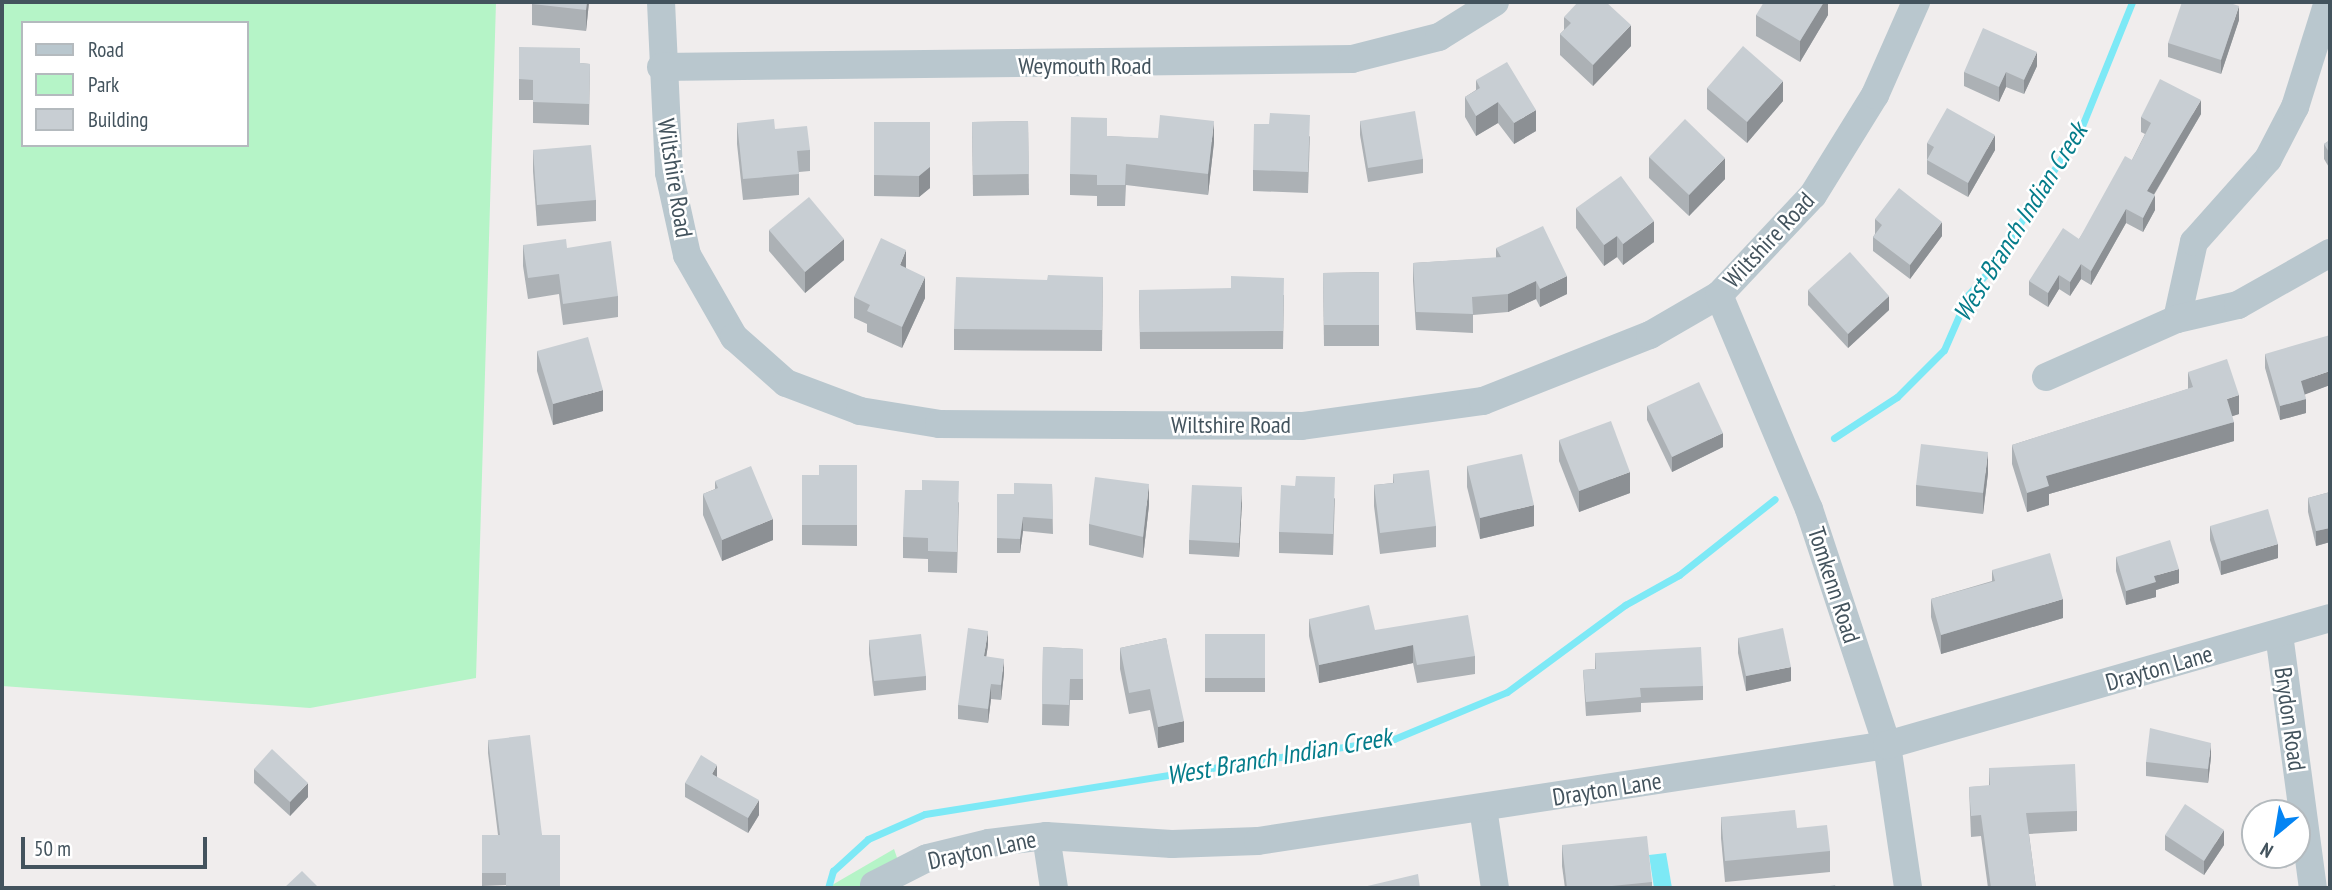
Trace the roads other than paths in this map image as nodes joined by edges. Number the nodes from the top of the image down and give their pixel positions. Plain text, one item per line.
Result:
1 (661, 2) edge
2 (1495, 2) edge
3 (1916, 2) edge
4 (2328, 2) edge
5 (661, 66) junction
6 (2330, 253) edge
7 (1718, 295) junction
8 (2177, 319) junction
9 (2046, 377) dead end
10 (2330, 618) edge
11 (2279, 634) junction
12 (1887, 746) junction
13 (1483, 808) junction
14 (1046, 836) junction
15 (874, 885) dead end
16 (1054, 888) edge
17 (1495, 888) edge
18 (1908, 888) edge
19 (2313, 888) edge

1 - 5 street, Wiltshire Road
2 - 5 street, Weymouth Road
3 - 7 street, Wiltshire Road
4 - 8 street
5 - 7 street, Wiltshire Road
6 - 8 street
7 - 12 street, Tomkenn Road
8 - 9 street
10 - 11 street, Drayton Lane
11 - 12 street, Drayton Lane
11 - 19 street, Brydon Road
12 - 13 street, Drayton Lane
12 - 18 street, Tomkenn Road
13 - 14 street, Drayton Lane
13 - 17 street
14 - 15 street, Drayton Lane
14 - 16 street

